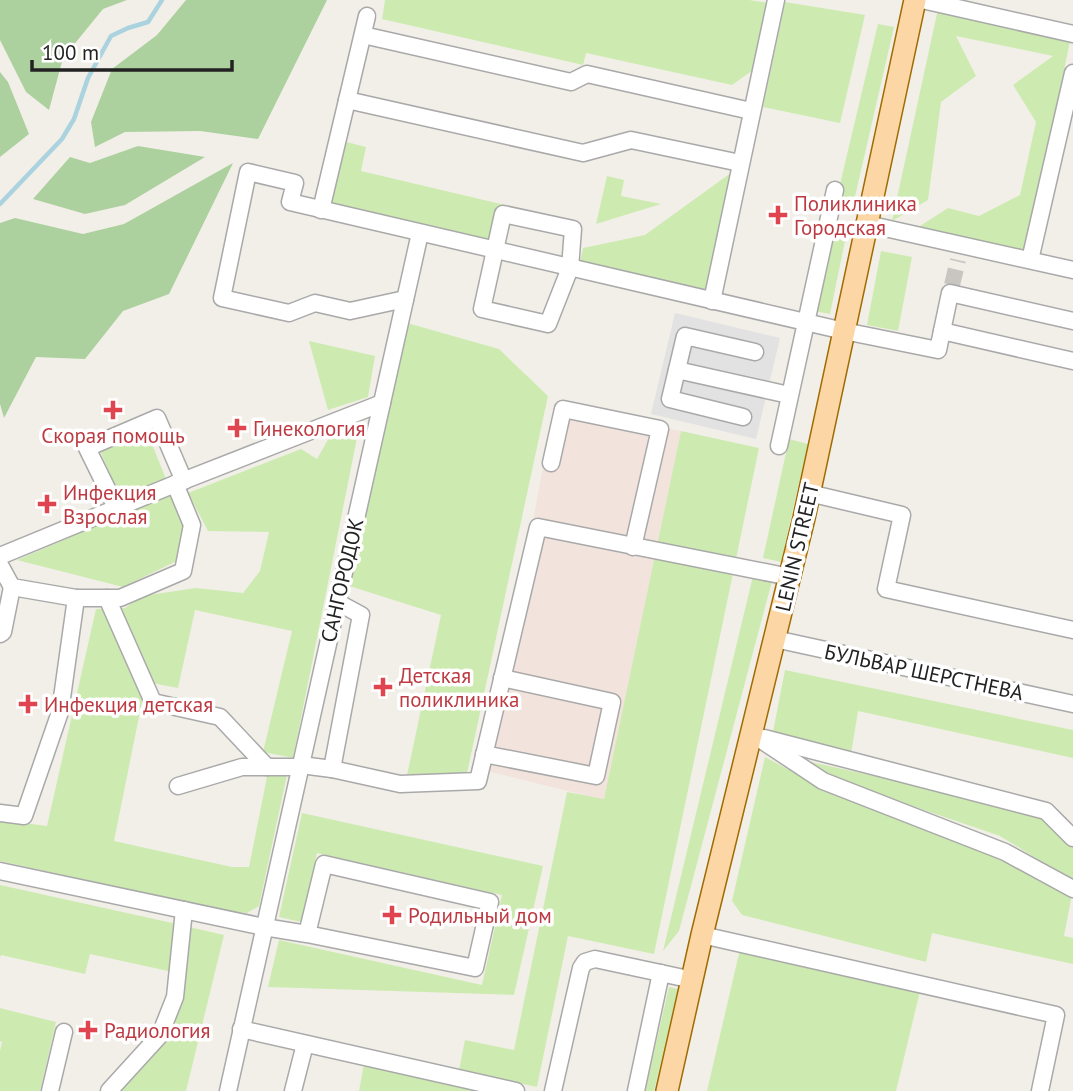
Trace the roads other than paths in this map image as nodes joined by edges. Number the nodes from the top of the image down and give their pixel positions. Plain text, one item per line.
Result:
1 (776, 0) edge
2 (915, 0) edge
3 (922, 0) edge
4 (367, 16) dead end
5 (1073, 34) edge
6 (363, 35) junction
7 (1073, 73) edge
8 (347, 100) junction
9 (751, 111) junction
10 (740, 163) junction
11 (835, 190) dead end
12 (321, 210) junction
13 (867, 224) junction
14 (420, 233) junction
15 (495, 251) junction
16 (1030, 260) junction
17 (570, 268) junction
18 (1073, 270) edge
19 (405, 299) junction
20 (712, 301) junction
21 (1073, 321) edge
22 (804, 322) junction
23 (844, 331) junction
24 (942, 331) junction
25 (755, 352) dead end
26 (1073, 361) edge
27 (677, 370) junction
28 (789, 395) junction
29 (382, 403) junction
30 (743, 417) dead end
31 (779, 446) dead end
32 (551, 463) dead end
33 (180, 483) junction
34 (809, 493) junction
35 (117, 509) junction
36 (633, 547) junction
37 (0, 556) edge
38 (0, 565) edge
39 (790, 577) junction
40 (12, 587) junction
41 (76, 598) junction
42 (107, 598) junction
43 (337, 602) junction
44 (1073, 630) edge
45 (0, 634) edge
46 (775, 639) junction
47 (502, 678) junction
48 (318, 687) junction
49 (346, 693) junction
50 (1073, 704) edge
51 (752, 734) junction
52 (484, 754) junction
53 (300, 766) junction
54 (267, 767) junction
55 (332, 769) junction
56 (178, 786) dead end
57 (0, 813) edge
58 (1073, 838) edge
59 (0, 871) edge
60 (1073, 889) edge
61 (184, 910) junction
62 (264, 928) junction
63 (307, 934) junction
64 (702, 935) junction
65 (661, 973) junction
66 (692, 980) junction
67 (241, 1029) junction
68 (64, 1032) dead end
69 (305, 1044) junction
70 (50, 1091) edge
71 (109, 1091) edge
72 (228, 1091) edge
73 (293, 1091) edge
74 (516, 1091) edge
75 (553, 1091) edge
76 (636, 1091) edge
77 (667, 1091) edge
78 (1040, 1091) edge

1 - 9 street
2 - 13 main road, LENIN STREET
3 - 5 street
4 - 6 street
6 - 8 street
6 - 9 street
7 - 16 street
8 - 10 street
8 - 12 street
9 - 10 street
10 - 20 street
11 - 22 street
12 - 14 street
12 - 19 street
13 - 16 street
13 - 23 main road, LENIN STREET
14 - 15 street
14 - 19 street, САНГОРОДОК
15 - 17 street
15 - 17 street
15 - 17 street
16 - 18 street
17 - 20 street
19 - 29 street, САНГОРОДОК
20 - 22 street
21 - 24 street
22 - 23 street
22 - 28 street
23 - 24 street
23 - 34 main road, LENIN STREET
24 - 26 street
25 - 27 street
27 - 28 street
27 - 30 street
28 - 31 street
29 - 33 street
29 - 43 street, САНГОРОДОК
32 - 36 street
33 - 35 street
33 - 35 street
33 - 42 street
34 - 39 main road, LENIN STREET
34 - 44 street
35 - 37 street
36 - 39 street
36 - 47 street
38 - 40 street
39 - 46 main road, LENIN STREET
40 - 41 street
40 - 45 street
41 - 42 street
41 - 57 street
42 - 54 street
43 - 48 street, САНГОРОДОК
43 - 49 street
46 - 50 street, БУЛЬВАР ШЕРСТНЕВА
46 - 51 main road, LENIN STREET
47 - 52 street
47 - 52 street
48 - 49 street
48 - 53 street, САНГОРОДОК
49 - 55 street
51 - 58 street
51 - 60 street
51 - 64 main road, LENIN STREET
52 - 55 street
53 - 54 street
53 - 55 street
53 - 62 street, САНГОРОДОК
54 - 56 street
59 - 61 street
61 - 62 street
61 - 71 street
62 - 63 street
62 - 67 street, САНГОРОДОК
63 - 63 street
64 - 66 main road, LENIN STREET
64 - 78 street
65 - 66 street
65 - 75 street
65 - 76 street
66 - 77 main road, LENIN STREET
67 - 69 street
67 - 72 street, САНГОРОДОК
68 - 70 street
69 - 73 street
69 - 74 street

